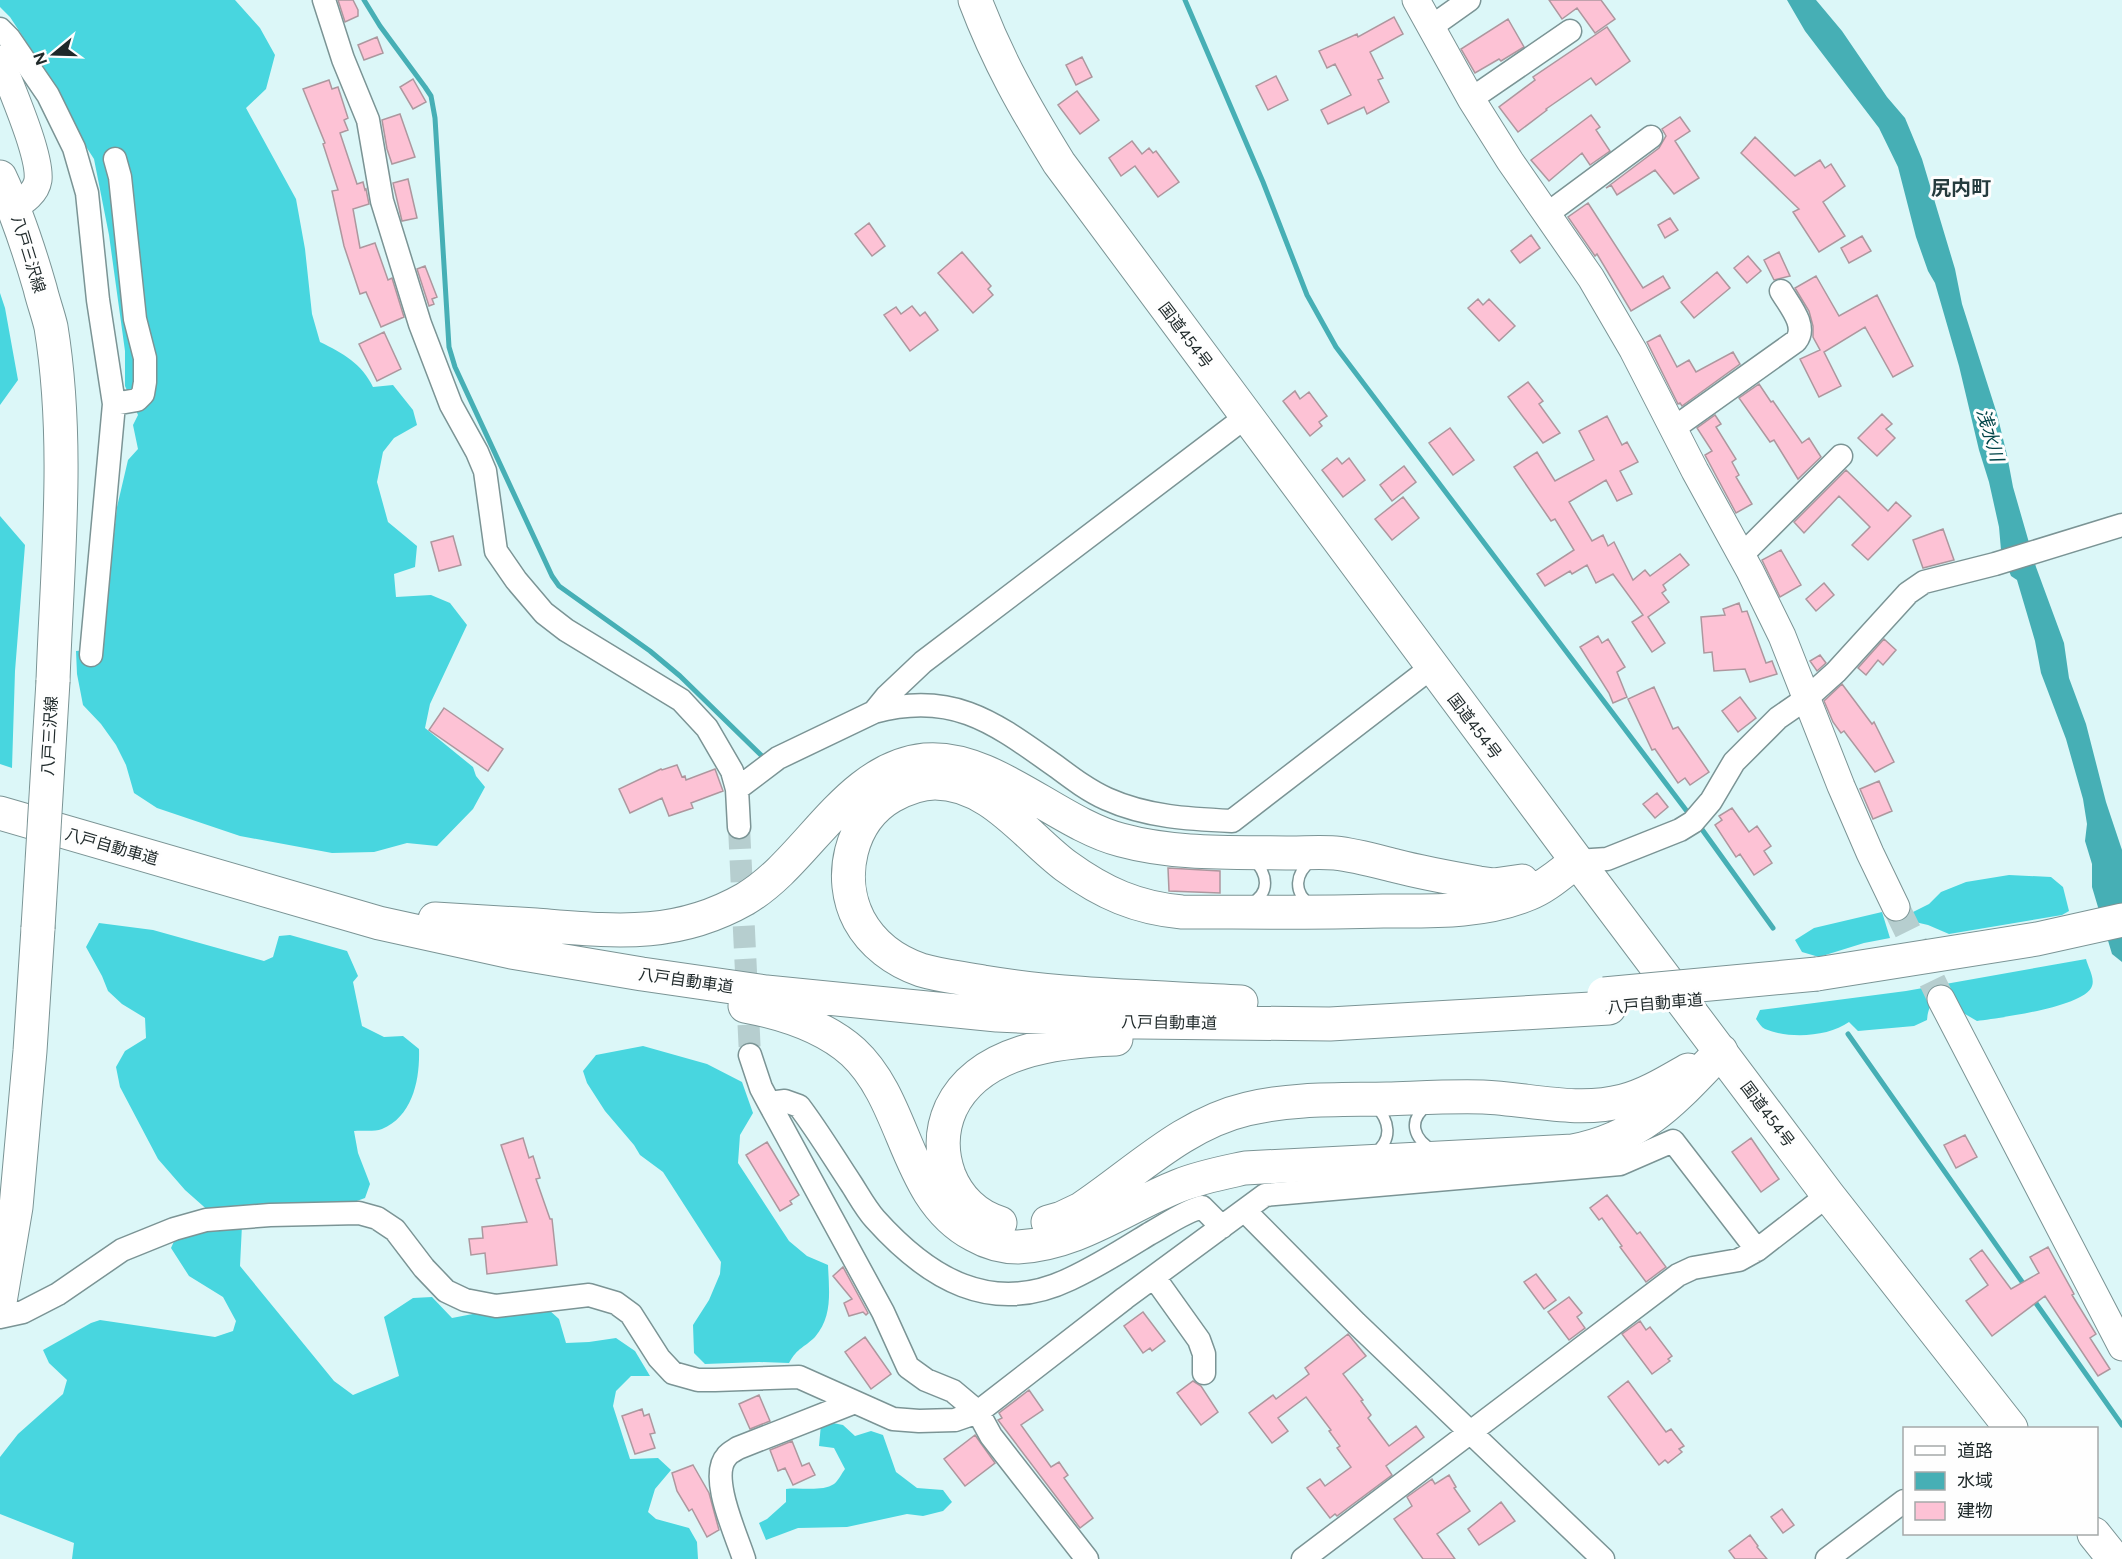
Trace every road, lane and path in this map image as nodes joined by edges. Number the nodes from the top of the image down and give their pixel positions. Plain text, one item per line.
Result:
1 (324, 0) edge
2 (975, 0) edge
3 (1416, 0) edge
4 (1469, 0) edge
5 (1431, 27) junction
6 (0, 29) edge
7 (1569, 31) dead end
8 (0, 59) edge
9 (1472, 99) junction
10 (1651, 137) dead end
11 (115, 159) dead end
12 (0, 177) edge
13 (14, 207) junction
14 (1547, 214) junction
15 (1781, 291) dead end
16 (114, 404) junction
17 (1247, 416) junction
18 (1674, 428) junction
19 (1841, 456) dead end
20 (2122, 525) edge
21 (1742, 556) junction
22 (92, 655) dead end
23 (1432, 667) junction
24 (1807, 698) junction
25 (874, 712) junction
26 (737, 789) junction
27 (0, 813) edge
28 (739, 827) tunnel mouth
29 (1239, 852) junction
30 (1335, 853) junction
31 (1577, 861) junction
32 (225, 878) junction
33 (1896, 907) tunnel mouth
34 (1227, 912) junction
35 (1330, 912) junction
36 (417, 919) junction
37 (2122, 920) edge
38 (2122, 935) edge
39 (2038, 946) junction
40 (511, 952) junction
41 (1941, 999) tunnel mouth
42 (1607, 1001) junction
43 (1359, 1010) junction
44 (1330, 1024) junction
45 (1721, 1051) junction
46 (750, 1055) tunnel mouth
47 (1448, 1098) junction
48 (1361, 1099) junction
49 (769, 1103) junction
50 (1459, 1156) junction
51 (1355, 1162) junction
52 (1828, 1195) junction
53 (1245, 1211) junction
54 (1222, 1227) junction
55 (1757, 1250) junction
56 (1154, 1277) junction
57 (0, 1302) edge
58 (0, 1317) edge
59 (2122, 1347) edge
60 (1204, 1373) dead end
61 (855, 1402) junction
62 (978, 1412) junction
63 (2005, 1426) edge
64 (1470, 1433) junction
65 (1903, 1502) edge
66 (2096, 1535) edge
67 (744, 1559) edge
68 (1087, 1559) edge
69 (1303, 1559) edge
70 (1603, 1559) edge
71 (1827, 1559) edge
72 (2114, 1559) edge

1 - 26 street
2 - 17 main road, 国道454号
3 - 5 street
4 - 5 street
5 - 9 street
6 - 16 street
7 - 9 street
8 - 13 street
9 - 14 street
10 - 14 street
11 - 16 street
12 - 13 main road, 八戸三沢線
13 - 57 main road, 八戸三沢線, bridge
14 - 18 street
15 - 18 street
16 - 22 street
17 - 23 main road, 国道454号
17 - 25 street
18 - 21 street
19 - 21 street
20 - 24 street
21 - 24 street
23 - 25 street
23 - 31 main road, 国道454号
24 - 31 street
24 - 33 street
25 - 26 street
26 - 28 street
27 - 32 main road, 八戸自動車道
29 - 30 main road
29 - 34 lane
29 - 36 main road
30 - 31 main road
30 - 35 lane
31 - 35 main road
31 - 45 main road, 国道454号
32 - 36 main road, 八戸自動車道
32 - 40 main road, 八戸自動車道
34 - 35 main road
34 - 43 main road
36 - 43 main road, 八戸自動車道
37 - 39 main road, 八戸自動車道
38 - 39 main road, 八戸自動車道
39 - 42 main road, 八戸自動車道
40 - 44 main road, 八戸自動車道
40 - 51 main road
41 - 59 street
42 - 43 main road, 八戸自動車道
42 - 44 main road, 八戸自動車道
44 - 48 main road
45 - 47 main road
45 - 50 main road
45 - 52 main road, 国道454号
46 - 49 street
47 - 48 main road
47 - 50 lane
48 - 51 lane
49 - 54 street
49 - 62 street
50 - 51 main road
52 - 55 street
52 - 63 main road, 国道454号
53 - 54 street
53 - 55 street
53 - 64 street
54 - 56 street
55 - 64 street
56 - 60 street
56 - 62 street
58 - 61 street
61 - 62 street
61 - 67 street
62 - 68 street
64 - 69 street
64 - 70 street
65 - 71 street
66 - 72 main road

